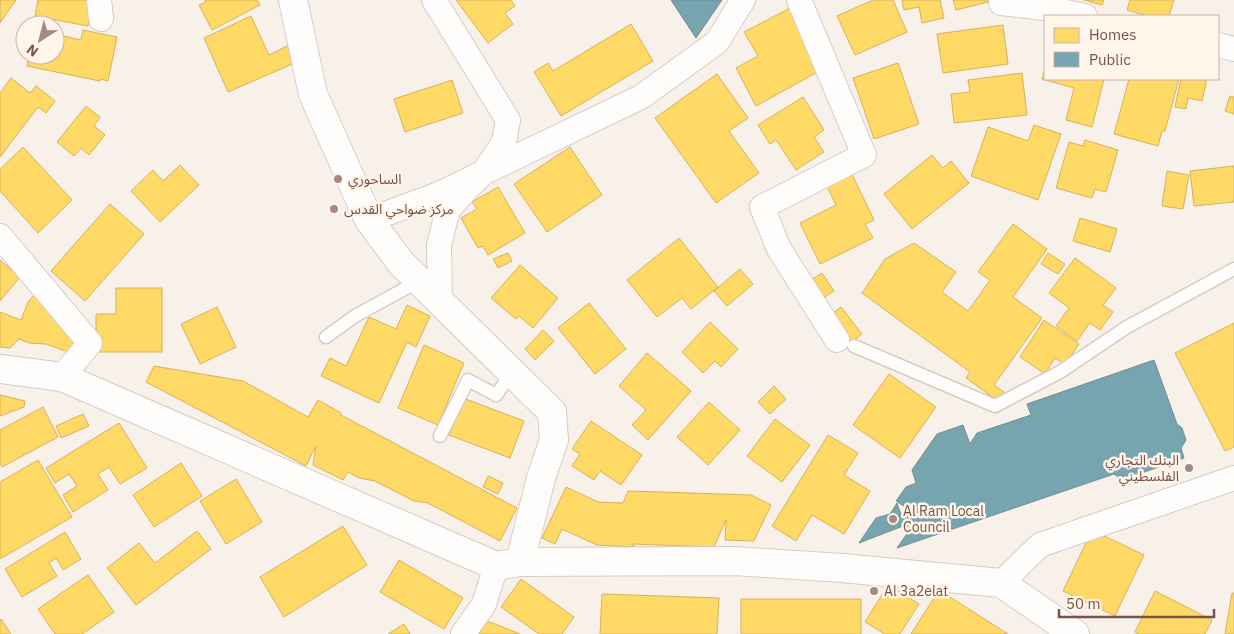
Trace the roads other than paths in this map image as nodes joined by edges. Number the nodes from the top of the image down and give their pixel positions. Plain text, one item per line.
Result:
1 (293, 0) edge
2 (434, 0) edge
3 (743, 0) edge
4 (799, 0) edge
5 (1001, 3) dead end
6 (1080, 15) edge
7 (1219, 45) edge
8 (1234, 49) edge
9 (483, 173) junction
10 (369, 220) junction
11 (0, 236) edge
12 (1234, 270) edge
13 (419, 280) junction
14 (440, 301) junction
15 (326, 337) dead end
16 (845, 343) joint
17 (0, 369) edge
18 (512, 372) junction
19 (62, 377) junction
20 (440, 436) dead end
21 (1234, 478) edge
22 (508, 564) junction
23 (1001, 583) junction
24 (464, 634) edge
25 (1075, 634) edge

1 - 10 street
2 - 9 street
3 - 9 street
4 - 16 street
5 - 6 street
7 - 8 street
9 - 10 street
9 - 14 street
10 - 13 street
11 - 19 street
12 - 16 lane
13 - 14 street
13 - 15 lane
14 - 18 street
17 - 19 street
18 - 20 lane
18 - 22 street
19 - 22 street
21 - 23 street
22 - 23 street
22 - 24 street
23 - 25 street

